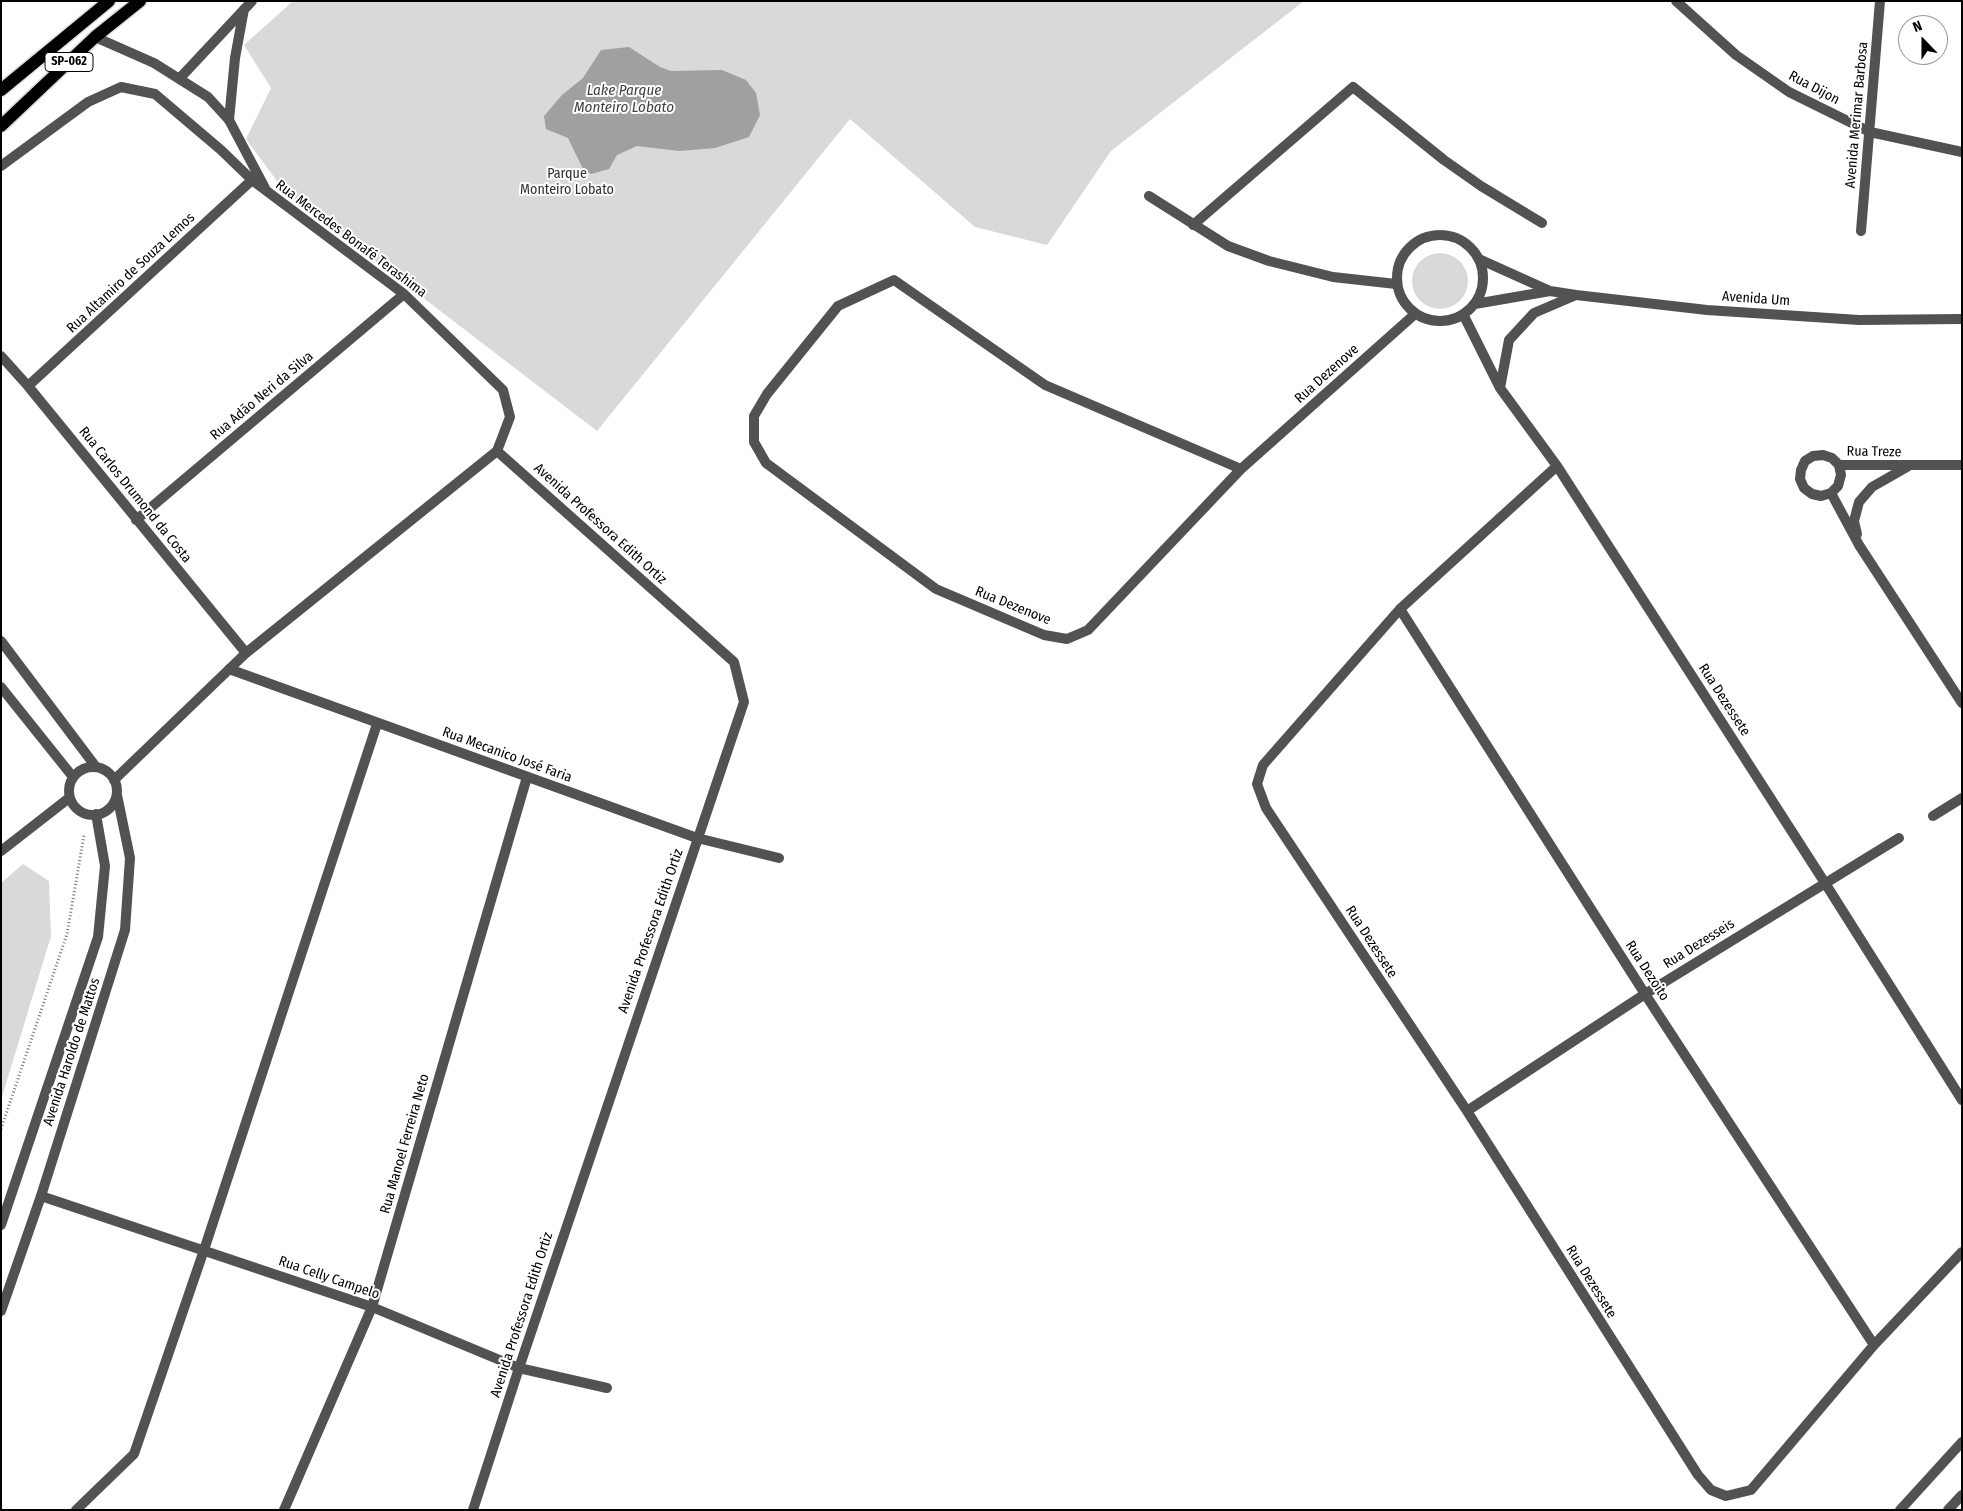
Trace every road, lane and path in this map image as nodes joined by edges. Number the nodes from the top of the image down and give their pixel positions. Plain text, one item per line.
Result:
1 (109, 1) edge
2 (140, 1) edge
3 (252, 1) edge
4 (1676, 1) edge
5 (1880, 1) edge
6 (244, 9) junction
7 (95, 37) junction
8 (180, 78) junction
9 (1, 90) edge
10 (229, 120) junction
11 (1, 126) edge
12 (1870, 132) junction
13 (1962, 152) edge
14 (1, 166) edge
15 (252, 180) junction
16 (266, 192) junction
17 (1149, 196) dead end
18 (1542, 222) dead end
19 (1194, 225) junction
20 (1861, 231) dead end
21 (1479, 259) junction
22 (1396, 284) junction
23 (1550, 290) junction
24 (404, 294) junction
25 (1576, 295) junction
26 (1475, 304) junction
27 (1415, 314) junction
28 (1463, 314) junction
29 (1962, 319) edge
30 (1, 356) edge
31 (28, 386) junction
32 (1500, 388) junction
33 (497, 450) junction
34 (1838, 465) junction
35 (1962, 465) edge
36 (1556, 466) junction
37 (1908, 466) junction
38 (1241, 469) junction
39 (1831, 493) junction
40 (136, 520) junction
41 (1859, 545) junction
42 (1400, 610) junction
43 (1, 641) edge
44 (246, 653) junction
45 (229, 669) junction
46 (1, 687) edge
47 (1962, 703) edge
48 (377, 724) junction
49 (96, 767) junction
50 (73, 777) junction
51 (527, 777) junction
52 (114, 780) junction
53 (117, 795) junction
54 (70, 798) junction
55 (1962, 798) edge
56 (91, 814) junction
57 (1933, 816) dead end
58 (697, 838) junction
59 (1899, 838) dead end
60 (1, 851) edge
61 (779, 858) dead end
62 (1825, 883) junction
63 (1645, 994) junction
64 (1962, 1100) edge
65 (1467, 1111) junction
66 (1, 1129) edge
67 (40, 1196) junction
68 (1, 1225) edge
69 (204, 1250) junction
70 (1962, 1252) edge
71 (372, 1306) junction
72 (1, 1312) edge
73 (1874, 1345) junction
74 (519, 1368) junction
75 (607, 1388) dead end
76 (1962, 1442) edge
77 (1962, 1495) edge
78 (76, 1510) edge
79 (284, 1510) edge
80 (473, 1510) edge
81 (1900, 1510) edge
82 (1948, 1510) edge

1 - 9 main road, SP-062
2 - 7 main road, SP-062
3 - 6 street
4 - 12 street, Rua Dijon
5 - 12 street, Avenida Merimar Barbosa
6 - 8 street
6 - 10 street
7 - 8 street
7 - 11 main road, SP-062
8 - 10 street
10 - 16 street
12 - 13 street, Rua Dijon
12 - 20 street, Avenida Merimar Barbosa
14 - 15 street, Rua Mercedes Bonafé Terashima
15 - 16 street, Rua Mercedes Bonafé Terashima
15 - 31 street, Rua Altamiro de Souza Lemos
16 - 24 street, Rua Mercedes Bonafé Terashima
17 - 19 street
18 - 19 street
19 - 22 street
21 - 22 street
21 - 23 street, Avenida Um
21 - 26 street
22 - 27 street
23 - 25 street, Avenida Um
23 - 26 street, Avenida Um
24 - 33 street, Rua Mercedes Bonafé Terashima
24 - 40 street, Rua Adão Neri da Silva
25 - 29 street, Avenida Um
25 - 32 street
26 - 28 street
27 - 28 street
27 - 38 street, Rua Dezenove
28 - 32 street, Rua Dezessete
30 - 31 street, Rua Carlos Drumond da Costa
31 - 40 street, Rua Carlos Drumond da Costa
32 - 36 street, Rua Dezessete
33 - 44 street
33 - 58 street, Avenida Professora Edith Ortiz
34 - 37 street, Rua Treze
34 - 39 street, Rua Treze
34 - 39 street, Rua Treze
35 - 37 street, Rua Treze
36 - 42 street
36 - 62 street, Rua Dezessete
37 - 41 street, Rua Treze
38 - 38 street, Rua Dezenove
39 - 41 street
40 - 44 street, Rua Carlos Drumond da Costa
41 - 47 street
42 - 63 street, Rua Dezoito
42 - 65 street, Rua Dezessete
43 - 49 street
44 - 45 street
45 - 48 street, Rua Mecanico José Faria
45 - 52 street
46 - 50 street
48 - 51 street, Rua Mecanico José Faria
48 - 69 street
49 - 50 street
49 - 52 street
50 - 54 street
51 - 58 street, Rua Mecanico José Faria
51 - 71 street, Rua Manoel Ferreira Neto
52 - 53 street
53 - 56 street
53 - 67 street, Avenida Haroldo de Mattos
54 - 56 street
54 - 60 street
55 - 57 street
56 - 66 path
56 - 68 street, Avenida Haroldo de Mattos
58 - 61 street, Rua Mecanico José Faria
58 - 74 street, Avenida Professora Edith Ortiz
59 - 62 street, Rua Dezesseis
62 - 63 street, Rua Dezesseis
62 - 64 street, Rua Dezessete
63 - 65 street, Rua Dezesseis
63 - 73 street, Rua Dezoito
65 - 73 street, Rua Dezessete
67 - 69 street, Rua Celly Campelo
67 - 72 street, Avenida Haroldo de Mattos
69 - 71 street, Rua Celly Campelo
69 - 78 street
70 - 73 street, Rua Dezessete
71 - 74 street, Rua Celly Campelo
71 - 79 street, Rua Manoel Ferreira Neto
74 - 75 street, Rua Celly Campelo
74 - 80 street, Avenida Professora Edith Ortiz
76 - 81 street
77 - 82 street

